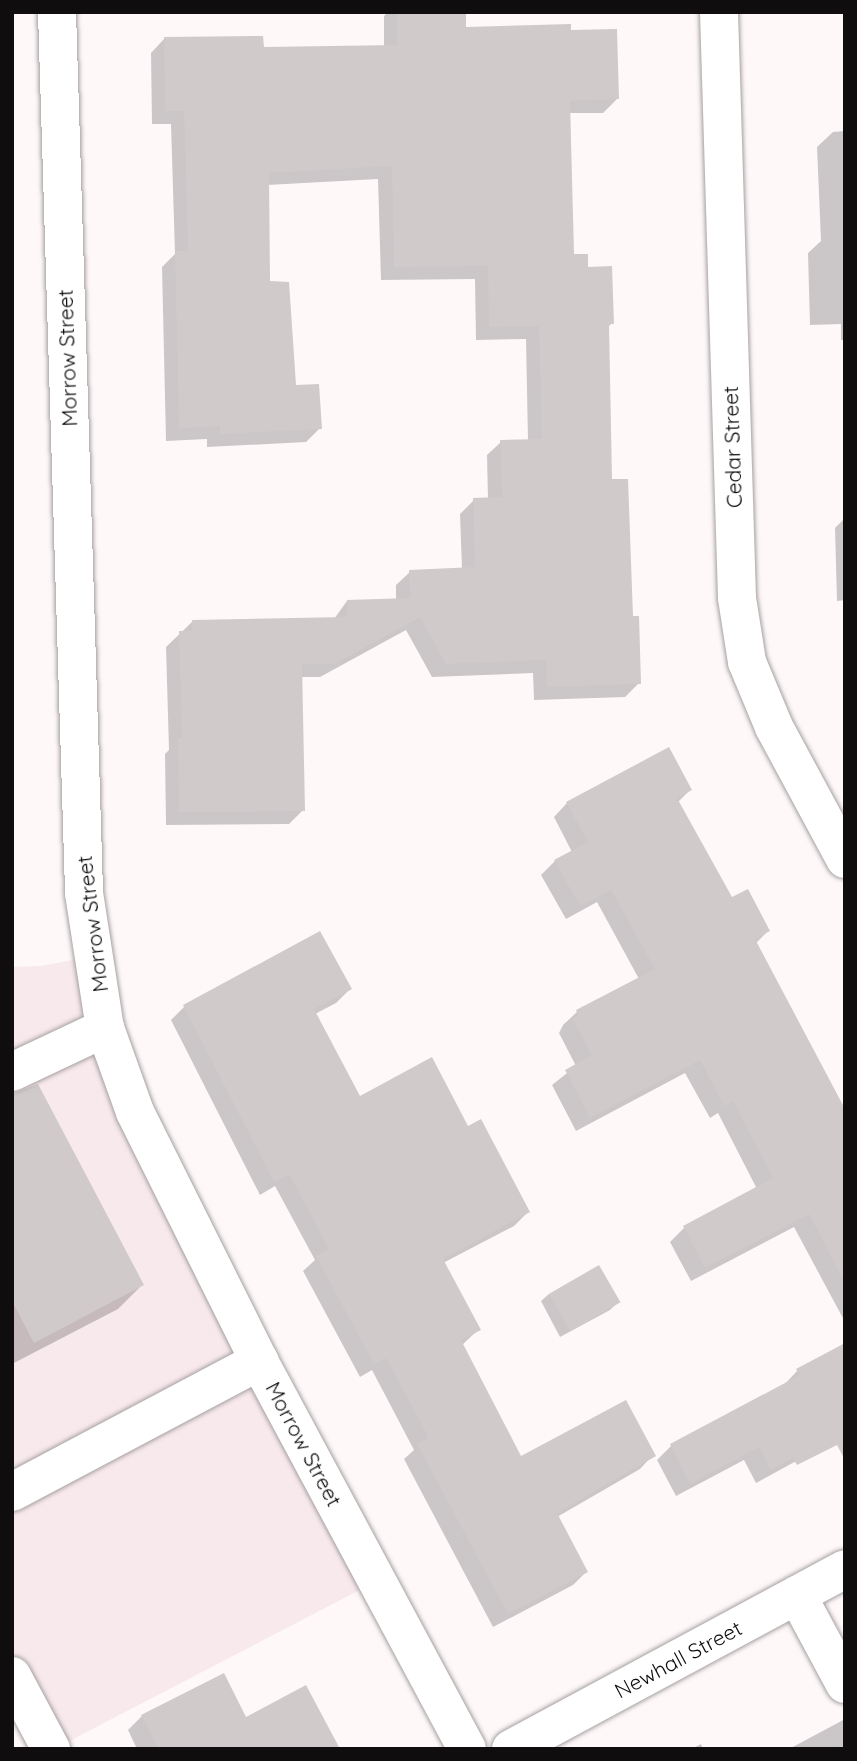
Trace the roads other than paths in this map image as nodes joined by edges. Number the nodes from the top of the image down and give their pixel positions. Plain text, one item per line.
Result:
1 (57, 12) edge
2 (719, 12) edge
3 (845, 859) edge
4 (105, 1028) junction
5 (12, 1072) edge
6 (258, 1361) junction
7 (12, 1492) edge
8 (845, 1569) edge
9 (797, 1595) junction
10 (12, 1676) edge
11 (845, 1684) edge
12 (51, 1749) edge
13 (467, 1749) edge
14 (511, 1749) edge

1 - 4 street, Morrow Street
2 - 3 street, Cedar Street
4 - 5 street
4 - 6 street, Morrow Street
6 - 7 street
6 - 13 street, Morrow Street
8 - 9 street, Newhall Street
9 - 11 street
9 - 14 street, Newhall Street
10 - 12 street

